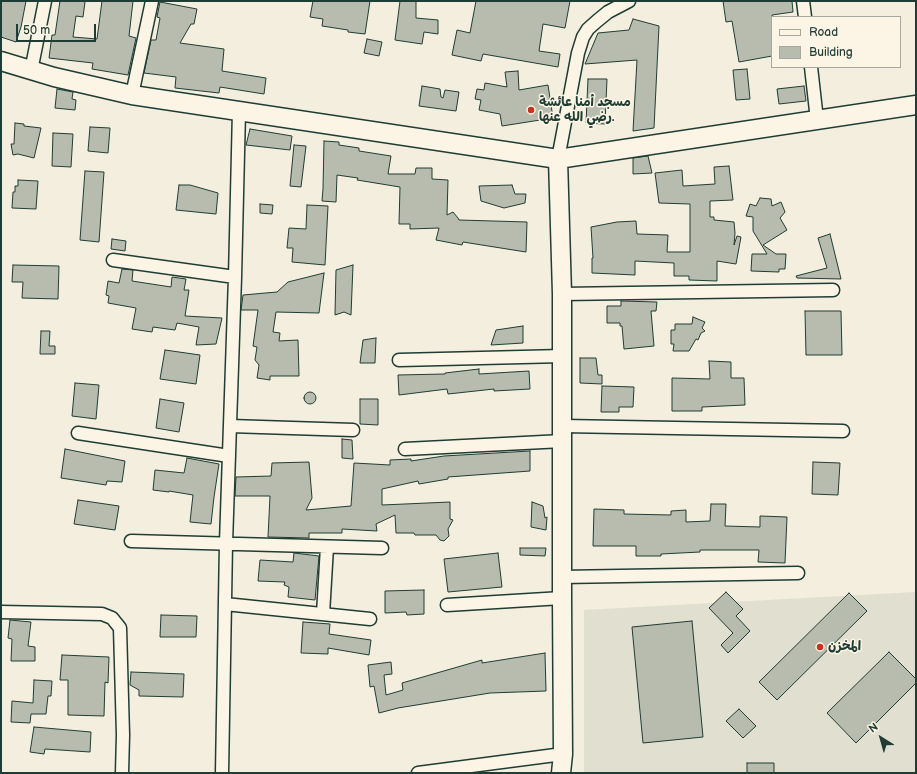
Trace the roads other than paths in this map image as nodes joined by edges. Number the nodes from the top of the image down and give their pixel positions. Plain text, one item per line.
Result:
1 (45, 1) edge
2 (152, 1) edge
3 (629, 1) edge
4 (803, 1) edge
5 (805, 16) edge
6 (1, 61) edge
7 (811, 68) edge
8 (31, 71) junction
9 (132, 94) junction
10 (916, 105) edge
11 (239, 111) junction
12 (817, 120) junction
13 (558, 160) junction
14 (113, 260) dead end
15 (235, 277) junction
16 (834, 290) dead end
17 (562, 294) junction
18 (563, 356) junction
19 (399, 360) dead end
20 (230, 426) junction
21 (353, 430) dead end
22 (843, 431) dead end
23 (78, 433) dead end
24 (563, 434) junction
25 (405, 449) dead end
26 (228, 456) junction
27 (131, 541) dead end
28 (226, 543) junction
29 (327, 547) junction
30 (382, 548) dead end
31 (798, 573) dead end
32 (562, 576) junction
33 (562, 598) junction
34 (225, 604) junction
35 (447, 605) dead end
36 (1, 612) edge
37 (323, 614) junction
38 (370, 619) dead end
39 (563, 754) junction
40 (122, 773) edge
41 (222, 773) edge
42 (418, 773) edge
43 (561, 773) edge

1 - 8 street
2 - 9 street
3 - 13 street
4 - 5 street
6 - 8 main road
7 - 12 street
8 - 9 main road
9 - 11 main road
10 - 12 main road
11 - 13 main road
11 - 15 street
12 - 13 main road
13 - 17 main road
14 - 15 street
15 - 20 street
16 - 17 street
17 - 18 main road
18 - 19 street
18 - 24 main road
20 - 21 street
20 - 26 street
22 - 24 street
23 - 26 street
24 - 25 street
24 - 32 main road
26 - 28 street
27 - 28 street
28 - 29 street
28 - 34 street
29 - 30 street
29 - 37 street
31 - 32 street
32 - 33 main road
33 - 35 street
33 - 39 main road
34 - 37 street
34 - 41 street
36 - 40 street
37 - 38 street
39 - 42 street
39 - 43 main road

